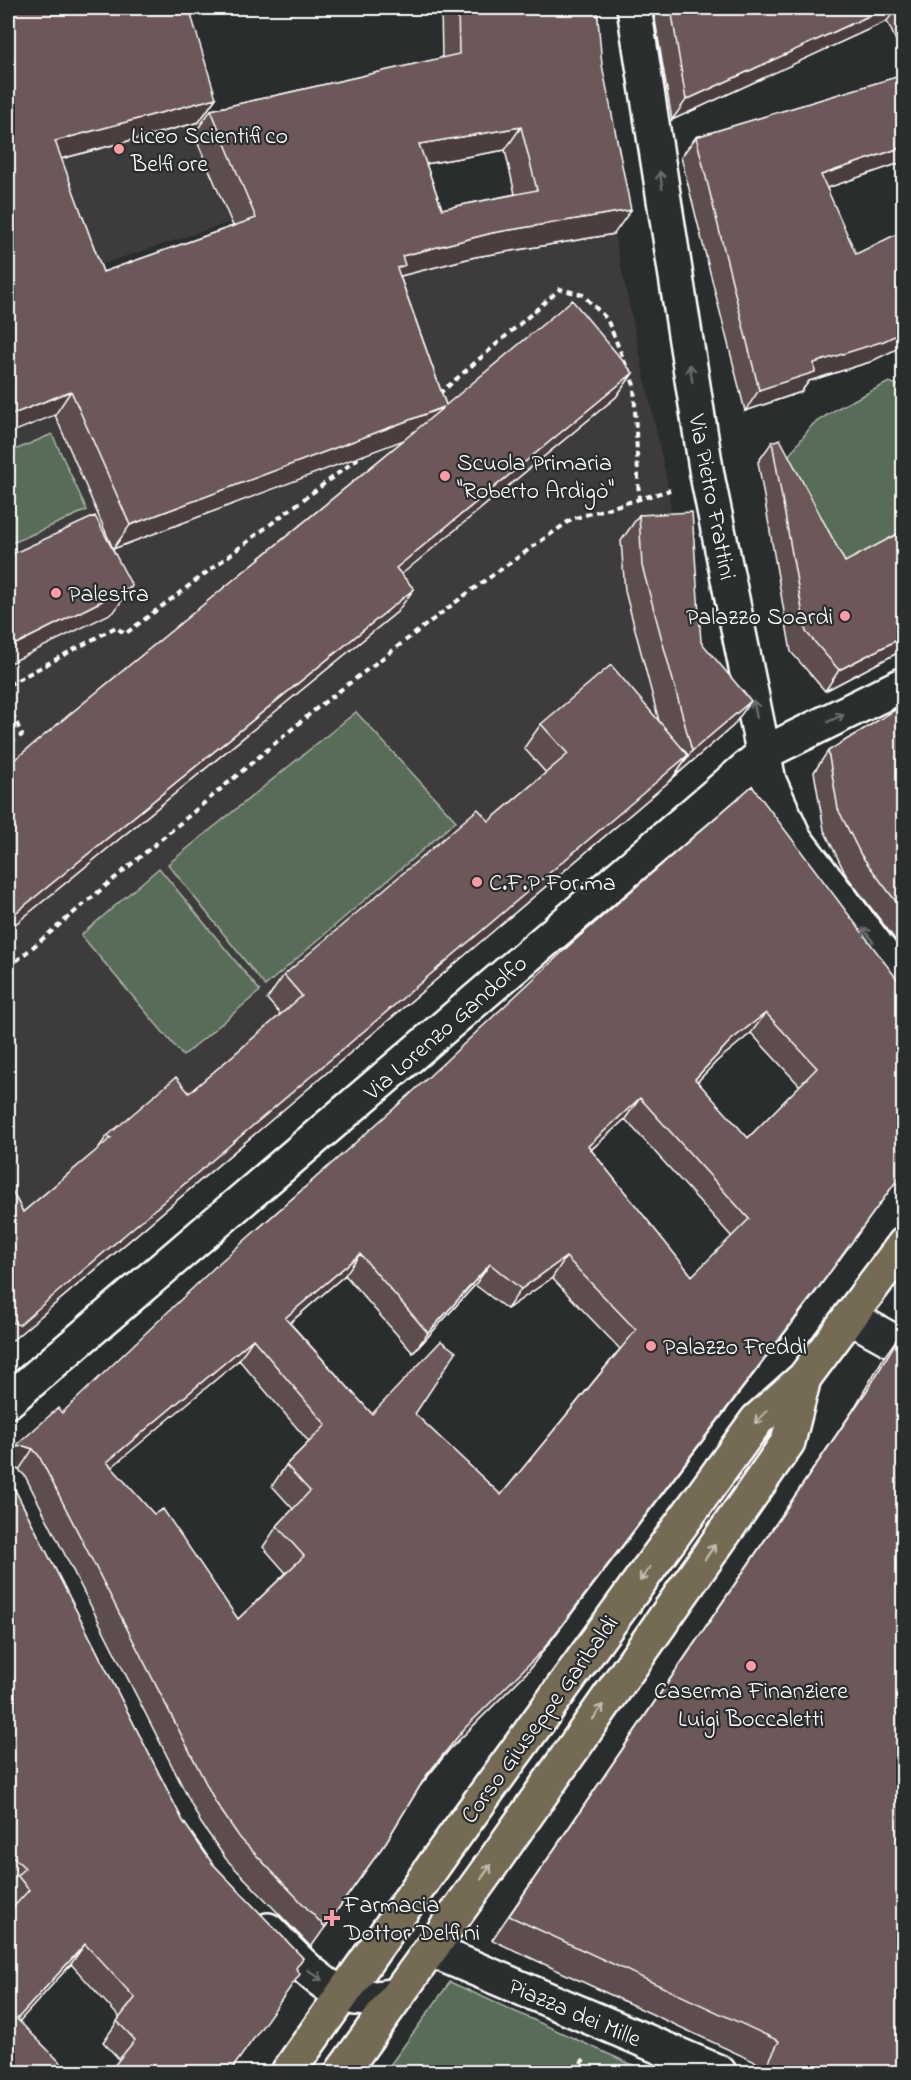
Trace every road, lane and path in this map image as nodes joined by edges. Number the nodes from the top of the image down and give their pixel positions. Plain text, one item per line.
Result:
1 (634, 8) edge
2 (438, 394) edge
3 (374, 445) edge
4 (903, 684) edge
5 (8, 685) edge
6 (8, 704) edge
7 (8, 744) edge
8 (764, 753) junction
9 (8, 968) edge
10 (903, 982) edge
11 (903, 1244) edge
12 (850, 1317) junction
13 (903, 1347) edge
14 (804, 1378) junction
15 (8, 1401) edge
16 (248, 1910) edge
17 (431, 1950) junction
18 (343, 1994) junction
19 (397, 1995) junction
20 (288, 2073) edge
21 (342, 2073) edge
22 (719, 2073) edge

8 -> 1 street, Via Pietro Frattini
2 - 9 path
3 - 5 path
8 -> 4 street, Via Lorenzo Gandolfo
6 - 7 path
10 -> 8 street, Via Pietro Frattini
8 - 15 street, Via Lorenzo Gandolfo
11 - 12 main road, Corso Giuseppe Garibaldi
12 - 13 street
12 - 14 main road, Corso Giuseppe Garibaldi
17 -> 14 main road, Corso Giuseppe Garibaldi
14 -> 18 main road, Corso Giuseppe Garibaldi
16 -> 18 street
17 - 19 main road, Corso Giuseppe Garibaldi
17 - 22 street, Piazza dei Mille
18 - 19 street
18 - 20 main road, Corso Giuseppe Garibaldi
19 - 21 main road, Corso Giuseppe Garibaldi

